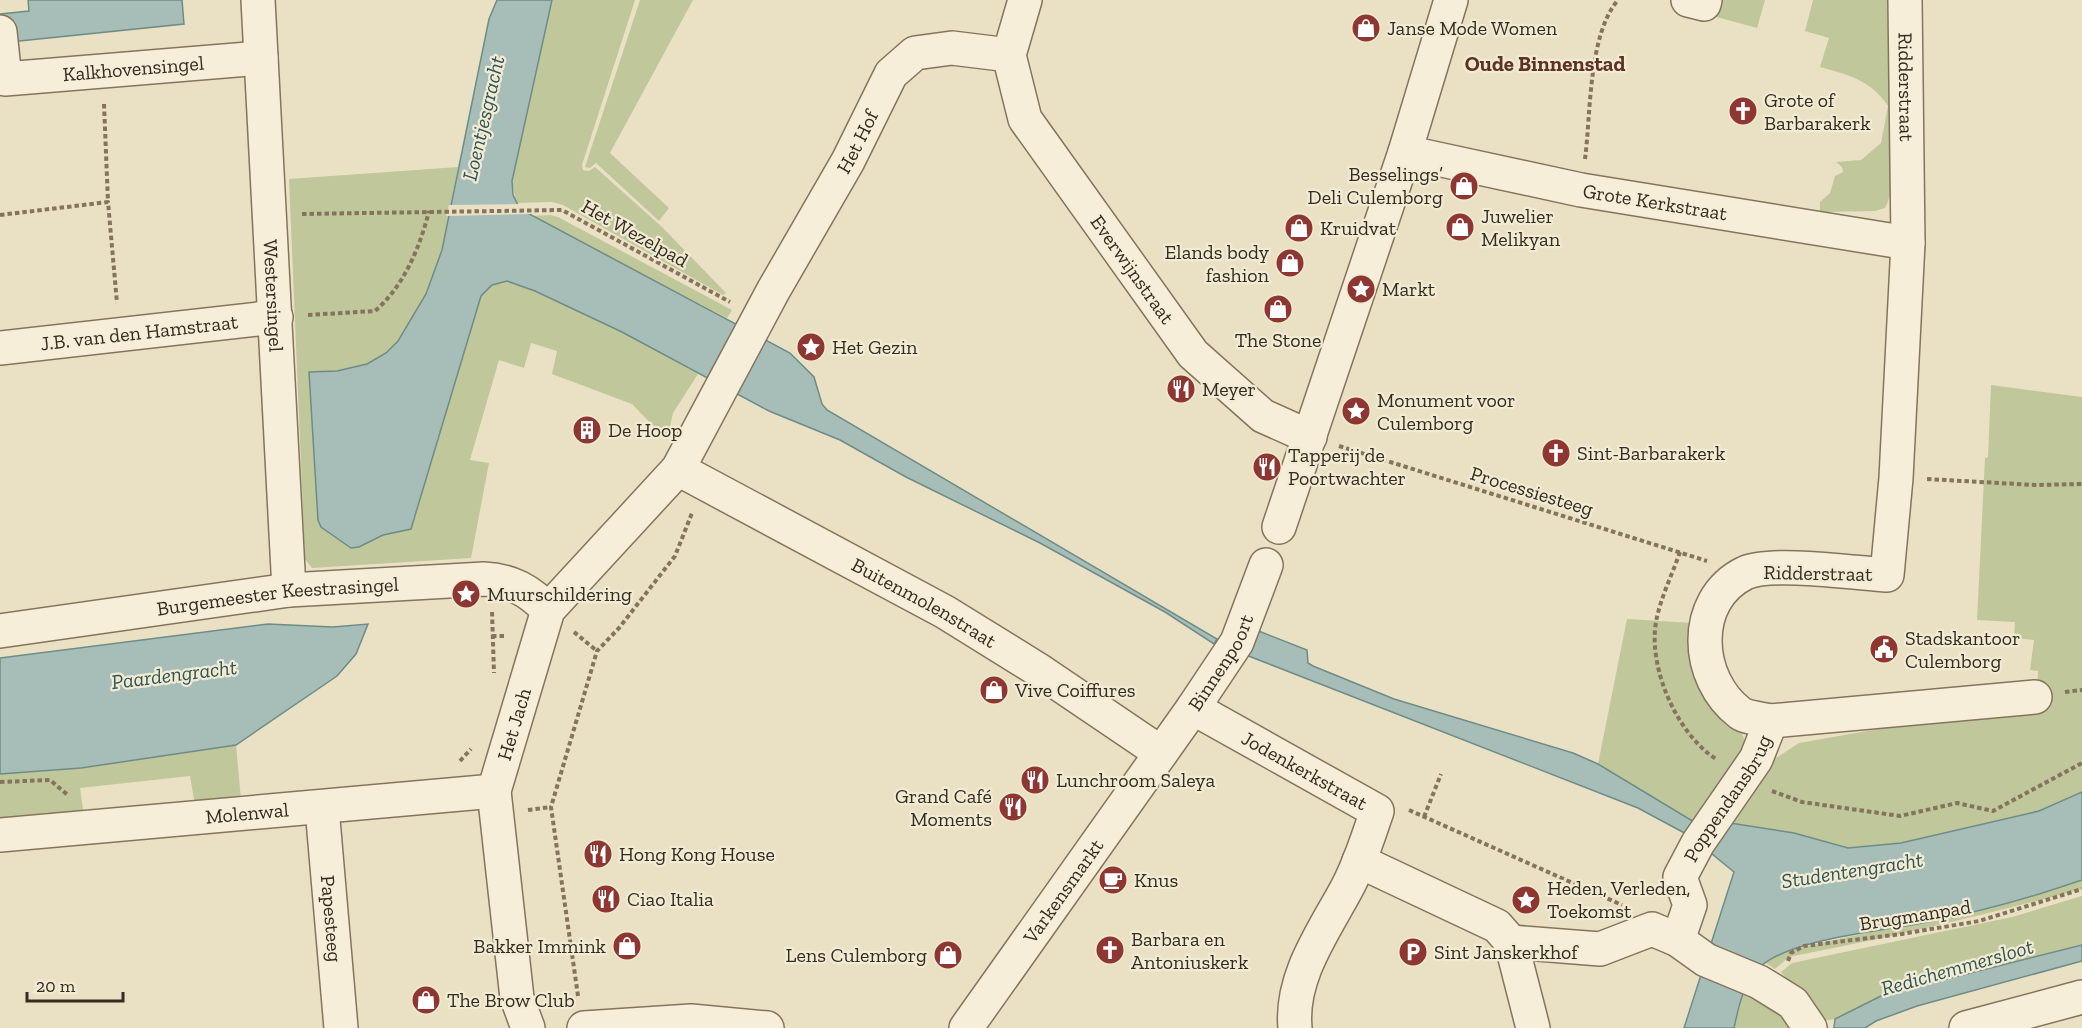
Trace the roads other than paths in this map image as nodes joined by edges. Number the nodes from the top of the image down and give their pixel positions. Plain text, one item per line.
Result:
1 (258, 0) edge
2 (1025, 0) edge
3 (1451, 0) edge
4 (1688, 0) edge
5 (1705, 0) edge
6 (1905, 0) edge
7 (1, 37) edge
8 (1009, 55) junction
9 (261, 58) junction
10 (3, 80) edge
11 (1405, 152) junction
12 (1908, 243) junction
13 (276, 317) junction
14 (0, 348) edge
15 (713, 405) joint
16 (1310, 437) junction
17 (691, 477) junction
18 (1279, 527) dead end
19 (1266, 565) dead end
20 (289, 590) junction
21 (548, 610) junction
22 (0, 631) edge
23 (2035, 697) dead end
24 (1193, 708) junction
25 (1770, 721) junction
26 (1161, 753) junction
27 (494, 791) junction
28 (322, 808) junction
29 (0, 835) edge
30 (1359, 861) junction
31 (1665, 935) junction
32 (1511, 942) junction
33 (2082, 997) edge
34 (580, 1015) edge
35 (340, 1028) edge
36 (528, 1028) edge
37 (767, 1028) edge
38 (966, 1028) edge
39 (1296, 1028) edge
40 (1533, 1028) edge
41 (1810, 1028) edge
42 (1966, 1028) edge

1 - 9 street, Westersingel
2 - 8 street
3 - 11 street
4 - 5 street
6 - 12 street, Ridderstraat
7 - 10 street, Kalkhovensingel
8 - 15 street, Het Hof
8 - 16 street, Everwijnstraat
9 - 10 street, Kalkhovensingel
9 - 13 street, Westersingel
11 - 12 street, Grote Kerkstraat
11 - 16 street
12 - 25 street, Ridderstraat
13 - 14 street, J.B. van den Hamstraat
13 - 20 street, Westersingel
15 - 17 street, Het Jach
16 - 18 street
17 - 21 street, Het Jach
17 - 26 street, Buitenmolenstraat
19 - 24 street, Binnenpoort
20 - 21 street, Burgemeester Keestrasingel
20 - 22 street, Burgemeester Keestrasingel
21 - 27 street, Het Jach
23 - 25 street, Ridderstraat
24 - 26 street, Binnenpoort
24 - 30 street, Jodenkerkstraat
25 - 31 street, Poppendansbrug
26 - 38 street, Varkensmarkt
27 - 28 street, Molenwal
27 - 36 street, Het Jach
28 - 29 street, Molenwal
28 - 35 street, Papesteeg
30 - 32 street
30 - 39 street
31 - 32 street
31 - 41 street
32 - 40 street
33 - 42 street
34 - 37 street

